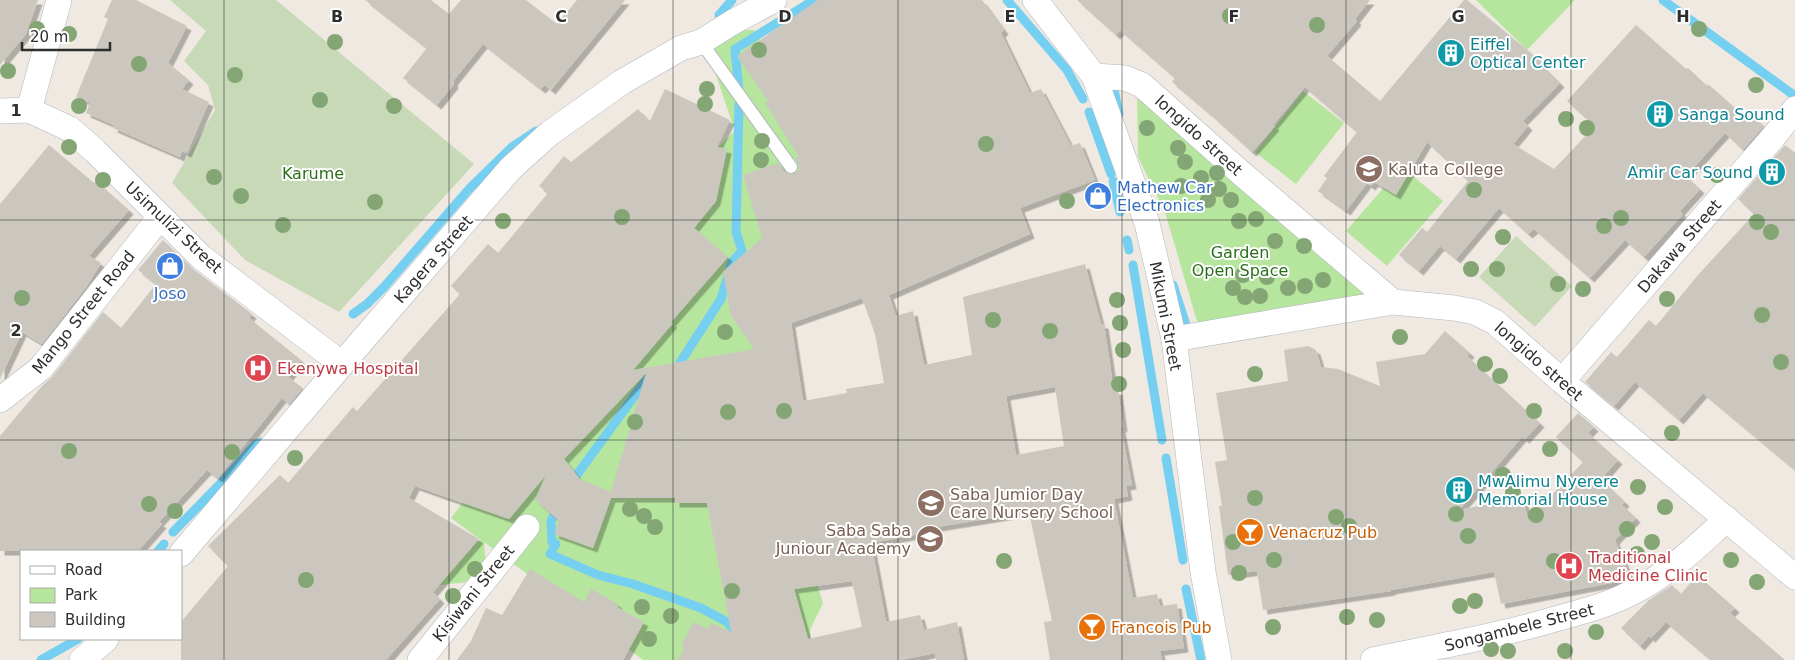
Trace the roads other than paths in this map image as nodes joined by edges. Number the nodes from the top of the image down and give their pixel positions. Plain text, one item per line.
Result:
1 (59, 0) edge
2 (774, 0) edge
3 (1035, 0) edge
4 (701, 42) junction
5 (1094, 76) junction
6 (1795, 109) edge
7 (29, 110) junction
8 (0, 111) edge
9 (791, 166) dead end
10 (160, 217) junction
11 (1393, 302) junction
12 (1174, 340) junction
13 (342, 364) junction
14 (1562, 381) junction
15 (0, 400) edge
16 (1727, 519) junction
17 (527, 527) dead end
18 (182, 553) edge
19 (1795, 577) edge
20 (105, 640) edge
21 (82, 660) edge
22 (420, 660) edge
23 (1219, 660) edge
24 (1373, 660) edge

1 - 7 street
2 - 4 street, Kagera Street
3 - 5 street, Mikumi Street
4 - 9 lane
4 - 13 street, Kagera Street
5 - 11 street, longido street
5 - 12 street, Mikumi Street
6 - 14 street, Dakawa Street
7 - 8 street, Usimulizi Street
7 - 10 street, Usimulizi Street
10 - 13 street, Usimulizi Street
10 - 15 street, Mango Street Road
11 - 12 street
11 - 14 street, longido street
12 - 23 street, Mikumi Street
13 - 18 street, Kagera Street
14 - 16 street, longido street
16 - 19 street, longido street
16 - 24 street, Songambele Street
17 - 22 street, Kisiwani Street
20 - 21 street

